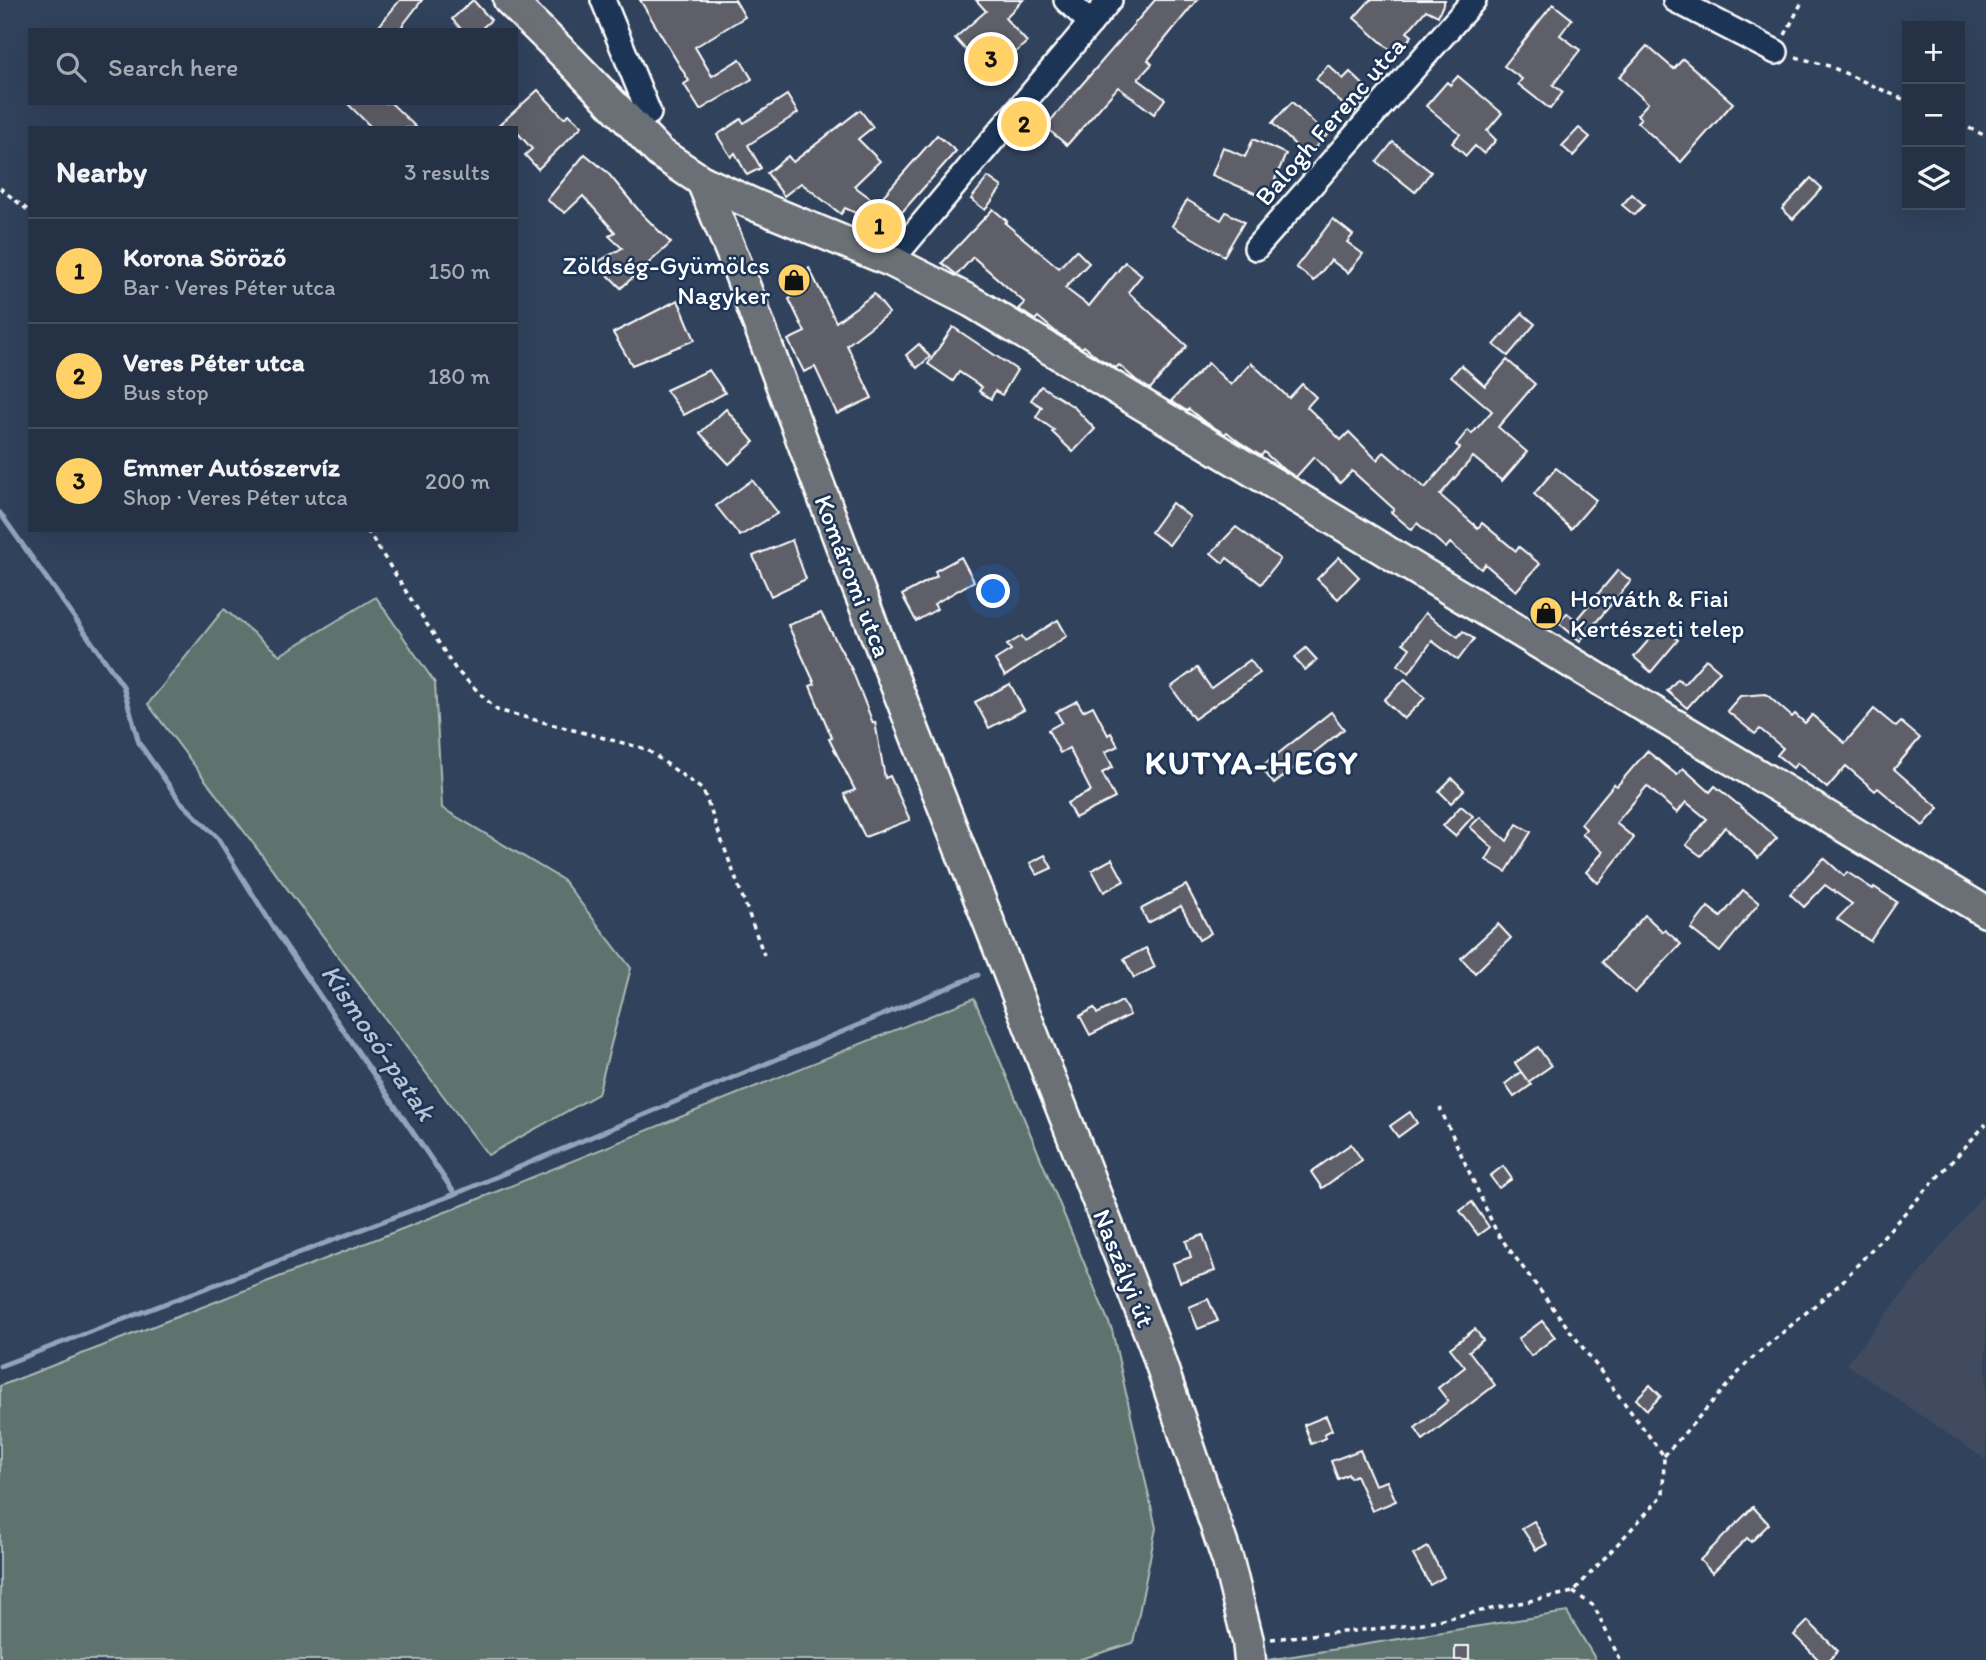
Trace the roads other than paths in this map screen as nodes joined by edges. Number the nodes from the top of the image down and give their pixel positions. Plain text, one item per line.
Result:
1 (509, 0) edge
2 (603, 0) edge
3 (1066, 0) edge
4 (1110, 0) edge
5 (1474, 0) edge
6 (1675, 0) edge
7 (1091, 23) junction
8 (1776, 52) road end
9 (649, 113) dead end
10 (702, 181) junction
11 (757, 206) junction
12 (1256, 248) dead end
13 (891, 261) junction
14 (737, 266) junction
15 (973, 884) joint
16 (1986, 912) edge
17 (1249, 1651) edge

1 - 10 main road
2 - 9 street
3 - 7 street
4 - 7 street
5 - 12 street, Balogh Ferenc utca
6 - 8 street
7 - 13 street
10 - 11 main road
10 - 14 main road, Komáromi utca
11 - 13 main road
11 - 14 main road
13 - 16 main road
14 - 15 main road, Komáromi utca
15 - 17 main road, Naszályi út

